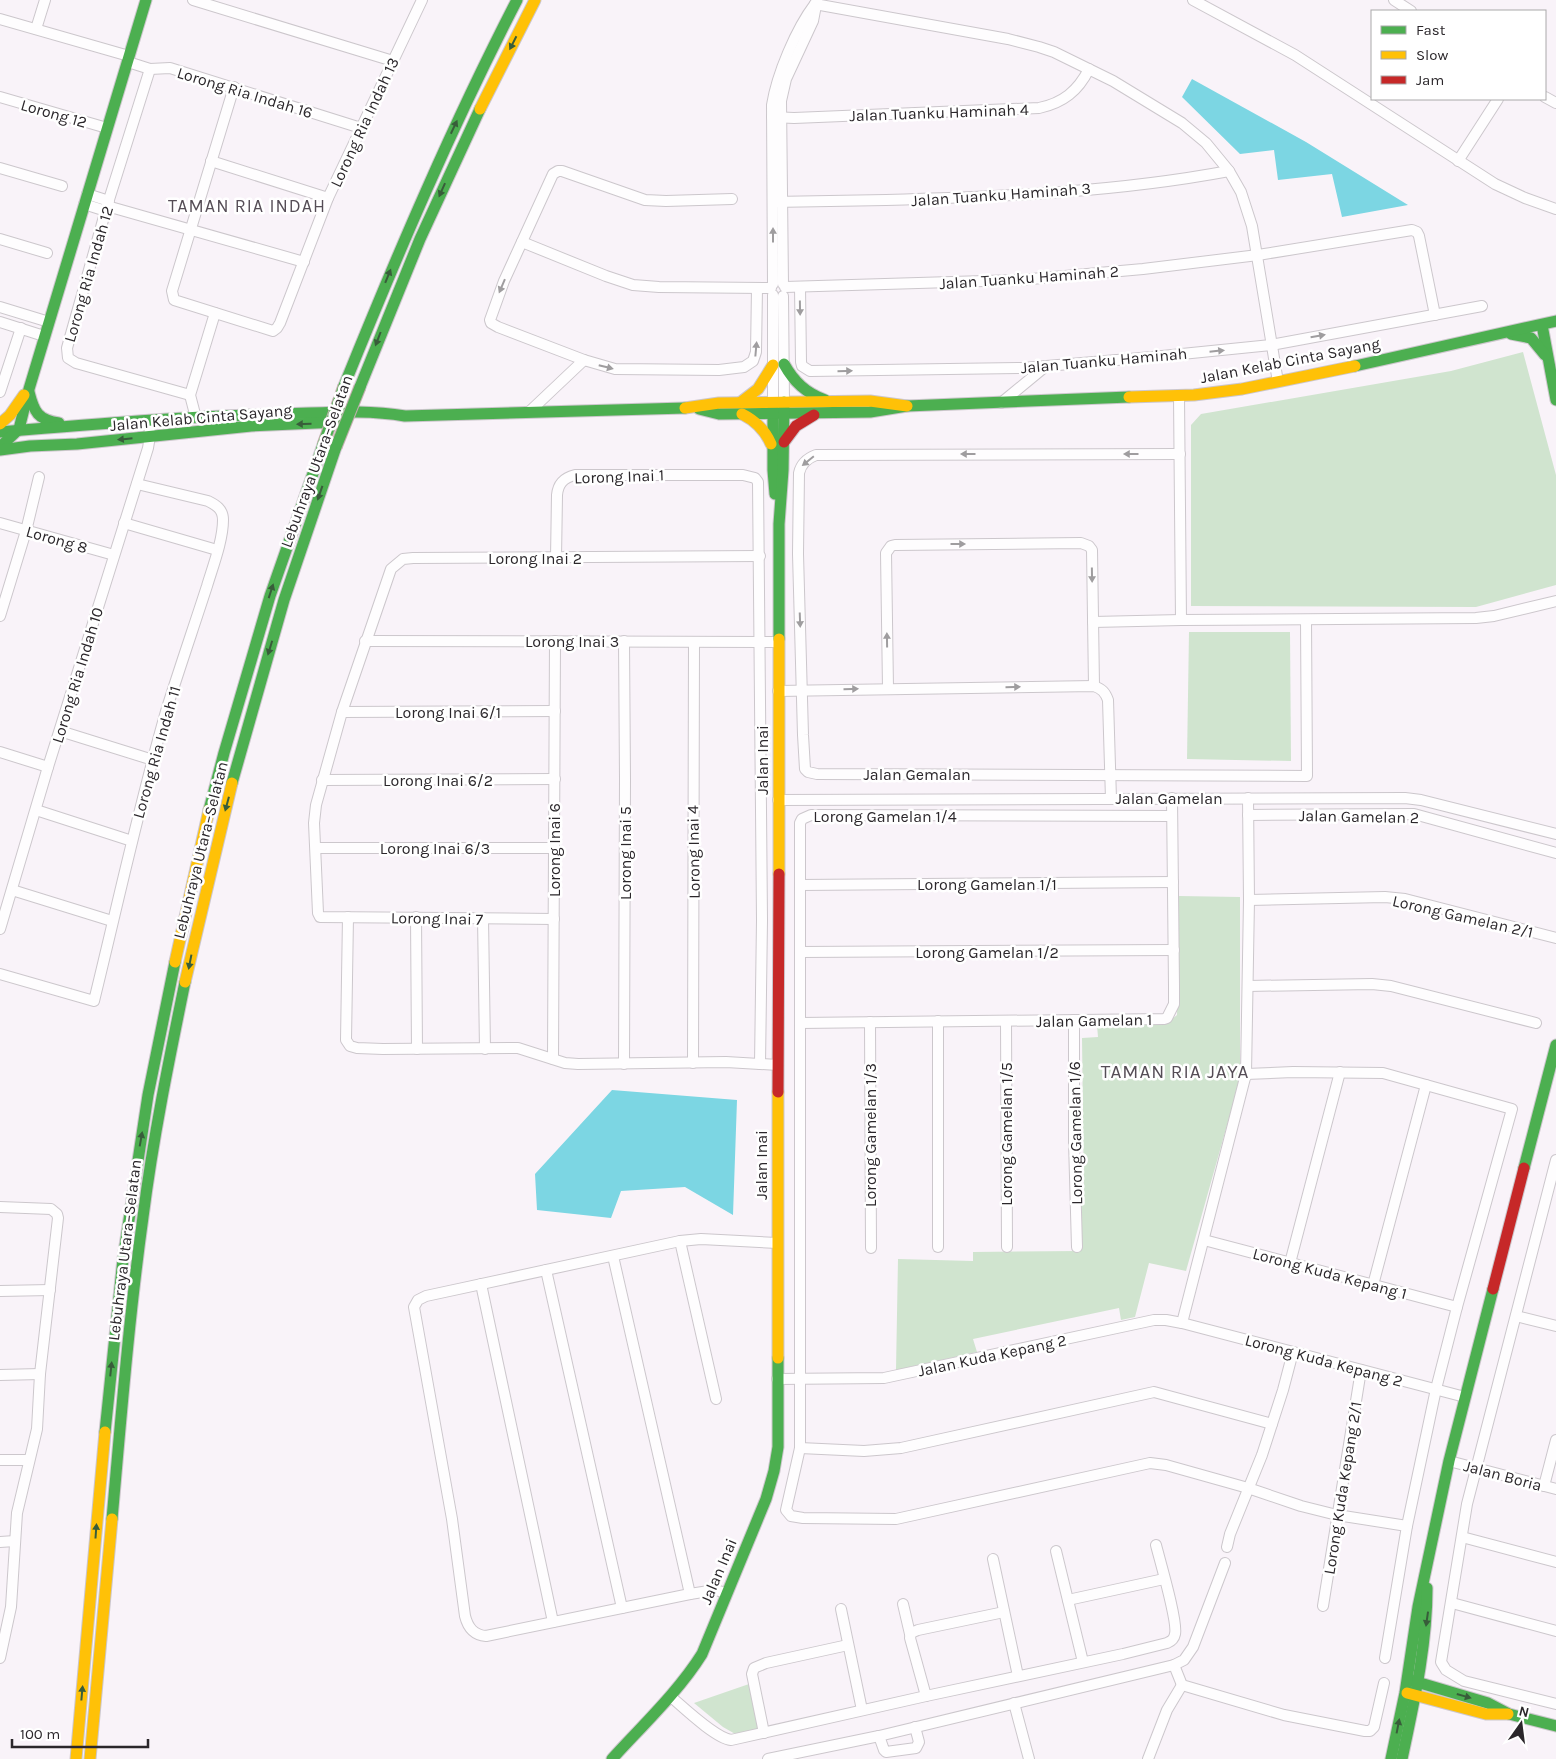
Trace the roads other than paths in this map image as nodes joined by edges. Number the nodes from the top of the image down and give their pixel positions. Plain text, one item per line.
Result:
1 (45, 0) edge
2 (146, 0) edge
3 (193, 0) edge
4 (422, 0) edge
5 (518, 0) edge
6 (535, 0) edge
7 (1193, 0) edge
8 (1394, 0) edge
9 (816, 2) edge
10 (1409, 10) edge
11 (0, 19) edge
12 (36, 29) junction
13 (129, 59) junction
14 (393, 61) junction
15 (150, 69) junction
16 (1089, 69) junction
17 (234, 88) junction
18 (0, 97) edge
19 (1497, 100) edge
20 (776, 118) junction
21 (107, 128) junction
22 (361, 128) junction
23 (211, 161) junction
24 (1458, 161) junction
25 (0, 168) edge
26 (1229, 171) junction
27 (62, 186) dead end
28 (328, 198) junction
29 (85, 199) junction
30 (732, 199) dead end
31 (777, 202) junction
32 (107, 206) junction
33 (1556, 209) edge
34 (190, 230) junction
35 (0, 239) edge
36 (522, 242) junction
37 (47, 253) dead end
38 (1258, 256) junction
39 (304, 262) junction
40 (800, 287) junction
41 (757, 288) junction
42 (778, 289) junction
43 (1482, 306) dead end
44 (0, 307) edge
45 (215, 313) junction
46 (1435, 315) junction
47 (1556, 321) edge
48 (0, 322) edge
49 (49, 322) junction
50 (1542, 325) junction
51 (21, 328) junction
52 (1556, 333) edge
53 (1500, 334) junction
54 (44, 336) junction
55 (1270, 345) junction
56 (1547, 358) junction
57 (584, 360) junction
58 (778, 364) junction
59 (1046, 366) junction
60 (1278, 382) junction
61 (29, 389) junction
62 (0, 392) edge
63 (190, 395) junction
64 (1179, 396) junction
65 (1556, 400) edge
66 (778, 402) junction
67 (1001, 403) junction
68 (742, 408) junction
69 (830, 408) junction
70 (529, 412) junction
71 (778, 414) junction
72 (405, 416) junction
73 (196, 418) junction
74 (149, 421) junction
75 (0, 424) edge
76 (75, 426) junction
77 (19, 429) junction
78 (0, 432) edge
79 (150, 436) junction
80 (784, 442) junction
81 (30, 446) junction
82 (0, 449) edge
83 (773, 450) junction
84 (1180, 454) junction
85 (40, 478) dead end
86 (137, 484) junction
87 (0, 523) edge
88 (124, 523) junction
89 (779, 524) junction
90 (26, 530) junction
91 (217, 550) junction
92 (114, 555) junction
93 (760, 556) junction
94 (556, 558) junction
95 (1556, 601) edge
96 (0, 616) edge
97 (1181, 620) junction
98 (1306, 620) junction
99 (1093, 622) junction
100 (365, 641) junction
101 (555, 641) junction
102 (624, 641) junction
103 (694, 642) junction
104 (760, 642) junction
105 (778, 642) junction
106 (1094, 686) junction
107 (888, 688) junction
108 (802, 689) junction
109 (778, 690) junction
110 (555, 711) junction
111 (342, 712) junction
112 (60, 731) junction
113 (0, 752) edge
114 (153, 760) junction
115 (48, 767) junction
116 (1110, 774) junction
117 (555, 779) junction
118 (322, 780) junction
119 (1111, 798) junction
120 (1172, 798) junction
121 (1248, 798) junction
122 (778, 800) junction
123 (36, 810) junction
124 (1248, 815) junction
125 (1172, 816) junction
126 (1556, 834) edge
127 (132, 841) junction
128 (316, 848) junction
129 (554, 848) junction
130 (1556, 853) edge
131 (1173, 882) junction
132 (800, 885) junction
133 (12, 890) junction
134 (1250, 900) junction
135 (320, 916) joint
136 (348, 917) junction
137 (416, 917) junction
138 (484, 918) junction
139 (554, 919) junction
140 (112, 921) junction
141 (0, 929) edge
142 (1556, 938) edge
143 (1174, 950) junction
144 (800, 952) junction
145 (0, 974) edge
146 (1248, 986) junction
147 (1074, 1020) junction
148 (1006, 1021) junction
149 (870, 1022) junction
150 (938, 1022) junction
151 (800, 1023) junction
152 (1536, 1023) dead end
153 (1556, 1045) edge
154 (417, 1049) junction
155 (485, 1049) junction
156 (553, 1059) junction
157 (694, 1063) junction
158 (624, 1064) junction
159 (760, 1064) junction
160 (778, 1065) junction
161 (1340, 1072) junction
162 (1246, 1074) junction
163 (1426, 1085) junction
164 (1556, 1160) edge
165 (1554, 1173) edge
166 (0, 1208) edge
167 (1204, 1240) junction
168 (680, 1241) junction
169 (777, 1242) junction
170 (938, 1247) dead end
171 (1007, 1247) dead end
172 (1077, 1247) dead end
173 (870, 1248) dead end
174 (613, 1256) junction
175 (1290, 1263) junction
176 (546, 1270) junction
177 (481, 1284) junction
178 (1373, 1285) junction
179 (50, 1290) junction
180 (0, 1291) edge
181 (1457, 1307) junction
182 (1516, 1316) junction
183 (1182, 1323) junction
184 (1556, 1326) edge
185 (1293, 1352) junction
186 (1361, 1370) junction
187 (40, 1374) junction
188 (0, 1375) edge
189 (777, 1379) junction
190 (800, 1379) junction
191 (1436, 1389) junction
192 (1465, 1397) junction
193 (716, 1399) dead end
194 (1272, 1424) junction
195 (1556, 1440) edge
196 (800, 1448) junction
197 (0, 1460) edge
198 (29, 1460) junction
199 (1449, 1461) junction
200 (1476, 1468) junction
201 (1544, 1486) junction
202 (1248, 1488) junction
203 (1556, 1489) edge
204 (1337, 1515) junction
205 (1407, 1526) junction
206 (1462, 1537) junction
207 (15, 1541) junction
208 (0, 1542) edge
209 (1156, 1545) dead end
210 (1227, 1548) dead end
211 (1056, 1551) dead end
212 (992, 1559) dead end
213 (1556, 1562) edge
214 (1225, 1563) dead end
215 (1164, 1579) junction
216 (727, 1593) junction
217 (690, 1594) junction
218 (1068, 1600) junction
219 (1452, 1603) junction
220 (902, 1604) dead end
221 (1323, 1606) dead end
222 (622, 1608) junction
223 (841, 1609) dead end
224 (1004, 1612) junction
225 (553, 1622) junction
226 (1556, 1631) edge
227 (910, 1634) junction
228 (848, 1645) junction
229 (0, 1658) edge
230 (1385, 1658) dead end
231 (1083, 1662) junction
232 (1174, 1665) junction
233 (1018, 1676) junction
234 (1412, 1681) junction
235 (1384, 1683) dead end
236 (1182, 1685) junction
237 (1410, 1694) junction
238 (670, 1696) junction
239 (926, 1696) junction
240 (1014, 1703) junction
241 (1556, 1704) edge
242 (862, 1710) junction
243 (1509, 1714) junction
244 (1556, 1726) edge
245 (915, 1727) junction
246 (764, 1733) junction
247 (879, 1736) junction
248 (812, 1754) edge
249 (76, 1759) edge
250 (90, 1759) edge
251 (612, 1759) edge
252 (768, 1759) edge
253 (1029, 1759) edge
254 (1148, 1759) edge
255 (1391, 1759) edge
256 (1402, 1759) edge

1 - 12 street
2 - 13 main road
3 - 14 street
4 - 14 street, Lorong Ria Indah 13
249 -> 5 main road, Lebuhraya Utara–Selatan, bridge
6 -> 250 main road, Lebuhraya Utara–Selatan, bridge
7 - 24 street
8 - 10 street
9 - 16 street
9 - 20 street
11 - 12 street, Lorong Ria Indah 16
12 - 13 street, Lorong Ria Indah 16
13 - 15 street, Lorong Ria Indah 16
13 - 21 main road
14 - 22 street, Lorong Ria Indah 13
15 - 17 street, Lorong Ria Indah 16
15 - 32 street, Lorong Ria Indah 12
16 - 20 street, Jalan Tuanku Haminah 4
16 - 26 street
17 - 22 street, Lorong Ria Indah 16
17 - 23 street, Lorong Ria Indah 13
18 - 21 street, Lorong 12
19 - 24 street
20 - 31 street
21 - 29 main road
22 - 28 street, Lorong Ria Indah 13
23 - 28 street
23 - 34 street, Lorong Ria Indah 13
24 - 33 street
25 - 27 street
26 - 31 street, Jalan Tuanku Haminah 3
26 - 38 street
28 - 39 street, Lorong Ria Indah 13
29 - 32 street
29 - 49 main road
30 - 36 street
31 - 42 street
32 - 34 street
32 - 63 street, Lorong Ria Indah 12
34 - 39 street
34 - 45 street, Lorong Ria Indah 13
35 - 37 street
36 - 41 street, Jalan Tuanku Haminah 2
36 -> 57 street
38 - 40 street, Jalan Tuanku Haminah 2
38 - 46 street, Jalan Tuanku Haminah 2
38 - 55 street
39 - 45 street, Lorong Ria Indah 13
40 - 42 street, Jalan Tuanku Haminah 2
40 -> 59 street, Jalan Tuanku Haminah
41 - 42 street, Jalan Tuanku Haminah 2
57 -> 41 street
42 - 58 street
43 - 46 street, Jalan Tuanku Haminah
44 - 49 street
45 - 63 street
55 -> 46 street, Jalan Tuanku Haminah
47 - 50 main road, Jalan Kelab Cinta Sayang
48 - 51 street
49 - 54 main road
50 - 53 main road, Jalan Kelab Cinta Sayang
50 - 56 main road
51 - 54 street
51 - 62 street
52 - 56 main road
53 - 56 main road
53 - 60 main road, Jalan Kelab Cinta Sayang
54 - 61 main road
59 -> 55 street, Jalan Tuanku Haminah
55 - 60 street
56 - 65 main road
57 - 70 street
58 - 66 street
58 - 68 main road
58 - 69 main road
59 - 67 street
60 - 64 main road, Jalan Kelab Cinta Sayang
61 - 75 main road
61 - 76 main road
61 - 77 main road
63 - 73 street
64 - 67 main road, Jalan Kelab Cinta Sayang
64 - 84 street
66 - 68 main road, Jalan Kelab Cinta Sayang
66 - 69 main road, Jalan Kelab Cinta Sayang
66 - 71 main road, Jalan Inai
67 - 69 main road, Jalan Kelab Cinta Sayang
68 - 70 main road, Jalan Kelab Cinta Sayang
68 - 71 main road, Jalan Kelab Cinta Sayang
68 - 83 main road
69 - 71 main road, Jalan Kelab Cinta Sayang
69 - 80 main road
70 - 72 main road, Jalan Kelab Cinta Sayang
71 - 80 main road, Jalan Inai
71 - 83 main road, Jalan Inai
72 - 73 main road, Jalan Kelab Cinta Sayang
72 -> 79 main road, Jalan Kelab Cinta Sayang
73 - 74 main road, Jalan Kelab Cinta Sayang
74 - 76 main road, Jalan Kelab Cinta Sayang
74 - 79 street, Lorong Ria Indah 10
76 - 77 main road, Jalan Kelab Cinta Sayang
77 - 78 main road, Jalan Kelab Cinta Sayang
77 - 81 main road
77 - 82 main road
79 -> 81 main road, Jalan Kelab Cinta Sayang
79 - 86 street, Lorong Ria Indah 10
80 - 89 main road, Jalan Inai
81 - 82 main road, Jalan Kelab Cinta Sayang
83 - 89 main road, Jalan Inai
84 - 97 street
84 -> 108 street
85 - 90 street
86 - 88 street, Lorong Ria Indah 10
86 - 91 street, Lorong Ria Indah 11
87 - 90 street, Lorong 8
88 - 91 street
88 - 92 street, Lorong Ria Indah 10
89 - 105 main road, Jalan Inai
90 - 92 street, Lorong 8
90 - 96 street
91 - 114 street, Lorong Ria Indah 11
92 - 112 street, Lorong Ria Indah 10
93 - 94 street, Lorong Inai 2
93 - 94 street, Lorong Inai 1
93 - 104 street
94 - 100 street, Lorong Inai 2
95 - 98 street
97 - 98 street
97 - 99 street
98 - 116 street
99 - 106 street
107 -> 99 street
100 - 101 street, Lorong Inai 3
100 - 111 street, Lorong Inai 2
101 - 102 street, Lorong Inai 3
101 - 110 street, Lorong Inai 6
102 - 103 street, Lorong Inai 3
102 - 158 street, Lorong Inai 5
103 - 104 street, Lorong Inai 3
103 - 157 street, Lorong Inai 4
104 - 105 street, Lorong Inai 3
104 - 159 street
105 - 109 main road, Jalan Inai
107 -> 106 street
106 - 116 street
108 -> 107 street
108 - 109 street
108 - 116 street, Jalan Gemalan
109 - 122 main road, Jalan Inai
110 - 111 street, Lorong Inai 6/1
110 - 117 street, Lorong Inai 6
111 - 118 street, Lorong Inai 2
112 - 114 street
112 - 115 street, Lorong Ria Indah 10
113 - 115 street
114 - 127 street, Lorong Ria Indah 11
115 - 123 street, Lorong Ria Indah 10
116 - 119 street
117 - 118 street, Lorong Inai 6/2
117 - 129 street, Lorong Inai 6
118 - 128 street, Lorong Inai 2
119 - 120 street, Jalan Gamelan
119 - 122 street, Jalan Gamelan
120 - 121 street, Jalan Gamelan
120 - 125 street, Jalan Gamelan 1
121 - 124 street
121 - 126 street, Jalan Gamelan
122 - 160 main road, Jalan Inai
123 - 127 street
123 - 133 street, Lorong Ria Indah 10
124 - 130 street, Jalan Gamelan 2
124 - 134 street
125 - 131 street, Jalan Gamelan 1
125 - 132 street, Lorong Gamelan 1/4
127 - 140 street, Lorong Ria Indah 11
128 - 129 street, Lorong Inai 6/3
128 - 135 street, Lorong Inai 2
129 - 139 street, Lorong Inai 6
131 - 132 street, Lorong Gamelan 1/1
131 - 143 street, Jalan Gamelan 1
132 - 144 street, Lorong Gamelan 1/4
133 - 140 street
133 - 141 street, Lorong Ria Indah 10
134 - 142 street, Lorong Gamelan 2/1
134 - 146 street
135 - 136 street, Lorong Inai 7
136 - 137 street, Lorong Inai 7
136 - 154 street
137 - 138 street, Lorong Inai 7
137 - 154 street
138 - 139 street, Lorong Inai 7
138 - 155 street
139 - 156 street, Lorong Inai 6
140 - 145 street, Lorong Ria Indah 11
143 - 144 street, Lorong Gamelan 1/2
143 - 147 street, Jalan Gamelan 1
144 - 151 street, Lorong Gamelan 1/4
146 - 152 street
146 - 162 street
147 - 148 street, Jalan Gamelan 1
147 - 172 street, Lorong Gamelan 1/6
148 - 150 street, Jalan Gamelan 1
148 - 171 street, Lorong Gamelan 1/5
149 - 150 street, Jalan Gamelan 1
149 - 151 street, Jalan Gamelan 1
149 - 173 street, Lorong Gamelan 1/3
150 - 170 street
151 - 190 street, Lorong Gamelan 1/4
153 - 192 main road
154 - 155 street
155 - 156 street
156 - 158 street
157 - 158 street
157 - 159 street
159 - 160 street
160 - 169 main road, Jalan Inai
161 - 162 street
161 - 163 street
161 - 175 street
162 - 167 street
163 - 178 street
163 - 181 street
164 - 165 street
165 - 182 street
166 - 179 street
167 - 175 street, Lorong Kuda Kepang 1
167 - 183 street
168 - 169 street
168 - 174 street
168 - 193 street
169 - 189 main road, Jalan Inai
174 - 176 street
174 - 217 street
175 - 178 street, Lorong Kuda Kepang 1
176 - 177 street
176 - 222 street
177 - 225 street
177 - 225 street
178 - 181 street, Lorong Kuda Kepang 1
179 - 180 street
179 - 187 street
181 - 191 street
182 - 184 street
182 - 200 street
183 - 185 street, Lorong Kuda Kepang 2
183 - 190 street, Jalan Kuda Kepang 2
185 - 186 street, Lorong Kuda Kepang 2
185 - 194 street
186 - 191 street, Lorong Kuda Kepang 2
186 - 204 street, Lorong Kuda Kepang 2/1
187 - 188 street
187 - 198 street
189 - 190 street, Jalan Kuda Kepang 2
189 - 216 main road, Jalan Inai
190 - 196 street, Lorong Gamelan 1/4
191 - 192 street, Lorong Kuda Kepang 2
191 - 205 street
192 - 199 main road
194 - 196 street
194 - 202 street
195 - 201 street
196 - 202 street, Lorong Gamelan 1/4
197 - 198 street
198 - 207 street
199 - 200 street, Jalan Boria
199 - 234 main road
200 - 201 street, Jalan Boria
200 - 206 street
201 - 203 street, Jalan Boria
202 - 204 street
202 - 210 street
204 - 205 street
204 - 221 street, Lorong Kuda Kepang 2/1
205 - 230 street
206 - 213 street
206 - 219 street
207 - 208 street
207 - 229 street
209 - 215 street
211 - 218 street
212 - 224 street
214 - 232 street
215 - 218 street
215 - 231 street
216 - 217 street
216 - 238 main road, Jalan Inai
217 - 222 street
218 - 231 street
219 - 226 street
219 - 241 street
220 - 227 street
222 - 225 street
223 - 228 street
224 - 227 street
224 - 233 street
227 - 239 street
228 - 242 street
228 - 246 street
231 - 233 street
232 - 236 street
232 - 240 street
233 - 239 street
234 - 237 main road
234 -> 243 main road
235 - 236 street
236 - 254 street
237 - 243 main road
255 -> 237 main road
237 - 256 main road
238 - 246 street
238 - 251 main road, Jalan Inai
239 - 242 street
240 - 245 street
240 - 253 street
242 - 246 street
243 - 244 main road
245 - 247 street
245 - 247 street
247 - 248 street
248 - 252 street

